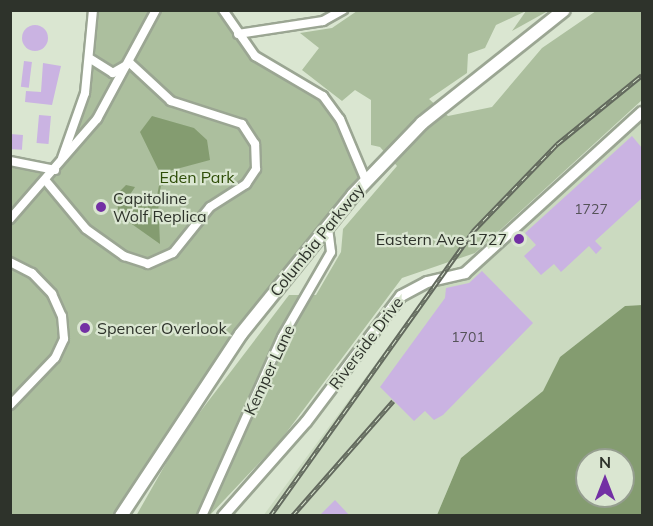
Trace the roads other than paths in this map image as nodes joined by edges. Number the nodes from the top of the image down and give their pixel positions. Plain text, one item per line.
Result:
1 (93, 10) edge
2 (223, 10) edge
3 (343, 10) edge
4 (564, 10) edge
5 (156, 11) edge
6 (238, 34) junction
7 (91, 59) junction
8 (130, 63) junction
9 (642, 112) edge
10 (10, 160) edge
11 (58, 168) junction
12 (46, 181) junction
13 (366, 181) junction
14 (10, 219) edge
15 (328, 226) junction
16 (10, 262) edge
17 (10, 405) edge
18 (121, 516) edge
19 (202, 516) edge
20 (223, 516) edge

1 - 7 street
2 - 6 street
3 - 6 street
4 - 13 highway, Columbia Parkway
5 - 8 street
6 - 13 street
7 - 8 street
7 - 11 street
8 - 11 street
8 - 12 street
9 - 20 main road, Riverside Drive
10 - 11 street
11 - 12 street
12 - 14 street
13 - 15 highway, Columbia Parkway
15 - 18 highway, Columbia Parkway
15 - 19 street, Kemper Lane
16 - 17 street

